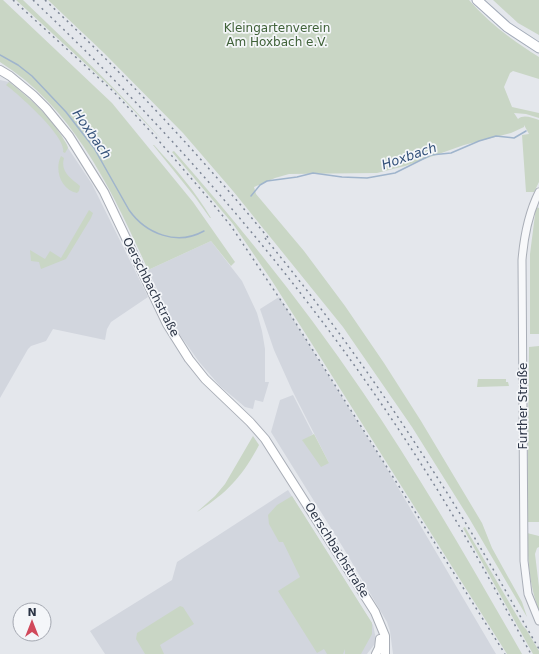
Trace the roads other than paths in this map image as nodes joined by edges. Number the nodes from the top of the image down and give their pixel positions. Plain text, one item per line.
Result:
1 (477, 0) edge
2 (484, 0) edge
3 (539, 42) edge
4 (539, 48) edge
5 (0, 70) edge
6 (539, 192) edge
7 (539, 621) edge
8 (381, 627) junction
9 (376, 654) edge
10 (385, 654) edge

1 - 4 main road
2 - 3 main road
5 - 8 main road, Oerschbachstraße
6 - 7 street, Further Straße
8 - 9 main road, Oerschbachstraße
8 - 10 main road, Oerschbachstraße

